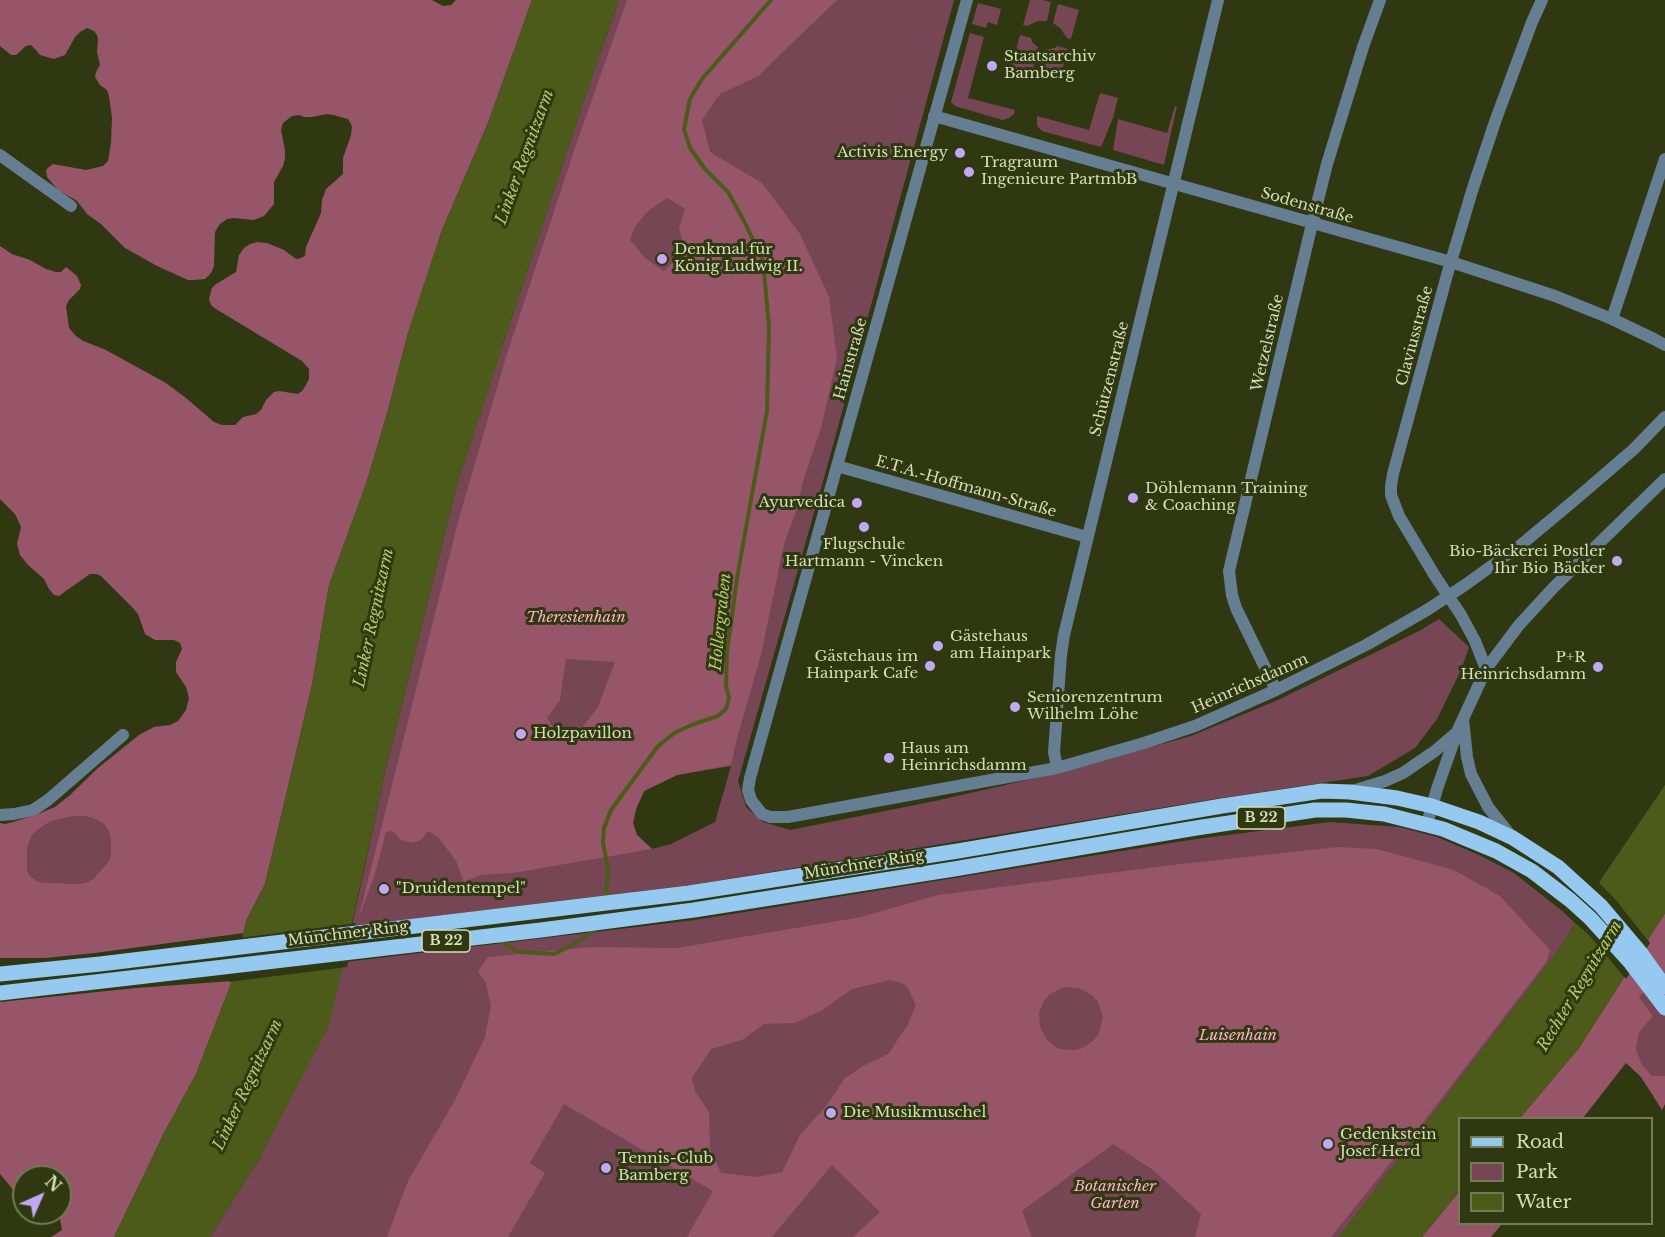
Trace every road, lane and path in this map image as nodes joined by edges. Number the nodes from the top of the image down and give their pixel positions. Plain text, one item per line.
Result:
1 (967, 0) edge
2 (1218, 0) edge
3 (1380, 0) edge
4 (1542, 0) edge
5 (934, 116) junction
6 (0, 155) edge
7 (1665, 159) edge
8 (1173, 183) junction
9 (71, 206) dead end
10 (1312, 224) junction
11 (1451, 262) junction
12 (1612, 320) junction
13 (1665, 345) edge
14 (1665, 417) edge
15 (837, 466) junction
16 (1665, 479) edge
17 (1087, 537) junction
18 (1448, 597) junction
19 (1486, 669) junction
20 (1276, 690) junction
21 (1463, 718) junction
22 (765, 725) joint
23 (1457, 732) junction
24 (123, 735) dead end
25 (1057, 768) junction
26 (1350, 792) junction
27 (1432, 806) junction
28 (0, 815) edge
29 (1427, 824) junction
30 (1513, 838) junction
31 (0, 974) edge
32 (1665, 987) edge
33 (0, 993) edge
34 (1665, 1008) edge

1 - 5 street, Hainstraße
2 - 8 street, Schützenstraße
3 - 10 street, Wetzelstraße
4 - 11 street, Claviusstraße
5 - 8 street, Sodenstraße
5 - 15 street, Hainstraße
6 - 9 street
7 - 12 street
8 - 10 street, Sodenstraße
8 - 17 street, Schützenstraße
10 - 11 street, Sodenstraße
10 - 20 street, Wetzelstraße
11 - 12 street, Sodenstraße
11 - 18 street, Claviusstraße
12 - 13 street, Sodenstraße
14 - 18 street, Heinrichsdamm
15 - 17 street, E.T.A.-Hoffmann-Straße
15 - 22 street, Hainstraße
16 - 19 street
17 - 25 street, Schützenstraße
18 - 19 street, Claviusstraße
18 - 20 street, Heinrichsdamm
19 - 21 street
20 - 25 street, Heinrichsdamm
21 - 23 street
21 - 30 street
22 - 25 street, Heinrichsdamm
23 - 26 street
23 - 27 street
24 - 28 street
26 - 27 main road, Münchner Ring / B 22
26 - 31 main road, Münchner Ring / B 22
27 - 29 street
27 - 30 main road, Münchner Ring / B 22
29 - 33 main road, Münchner Ring / B 22
29 - 34 main road, Münchner Ring / B 22
30 - 32 main road, Münchner Ring / B 22

